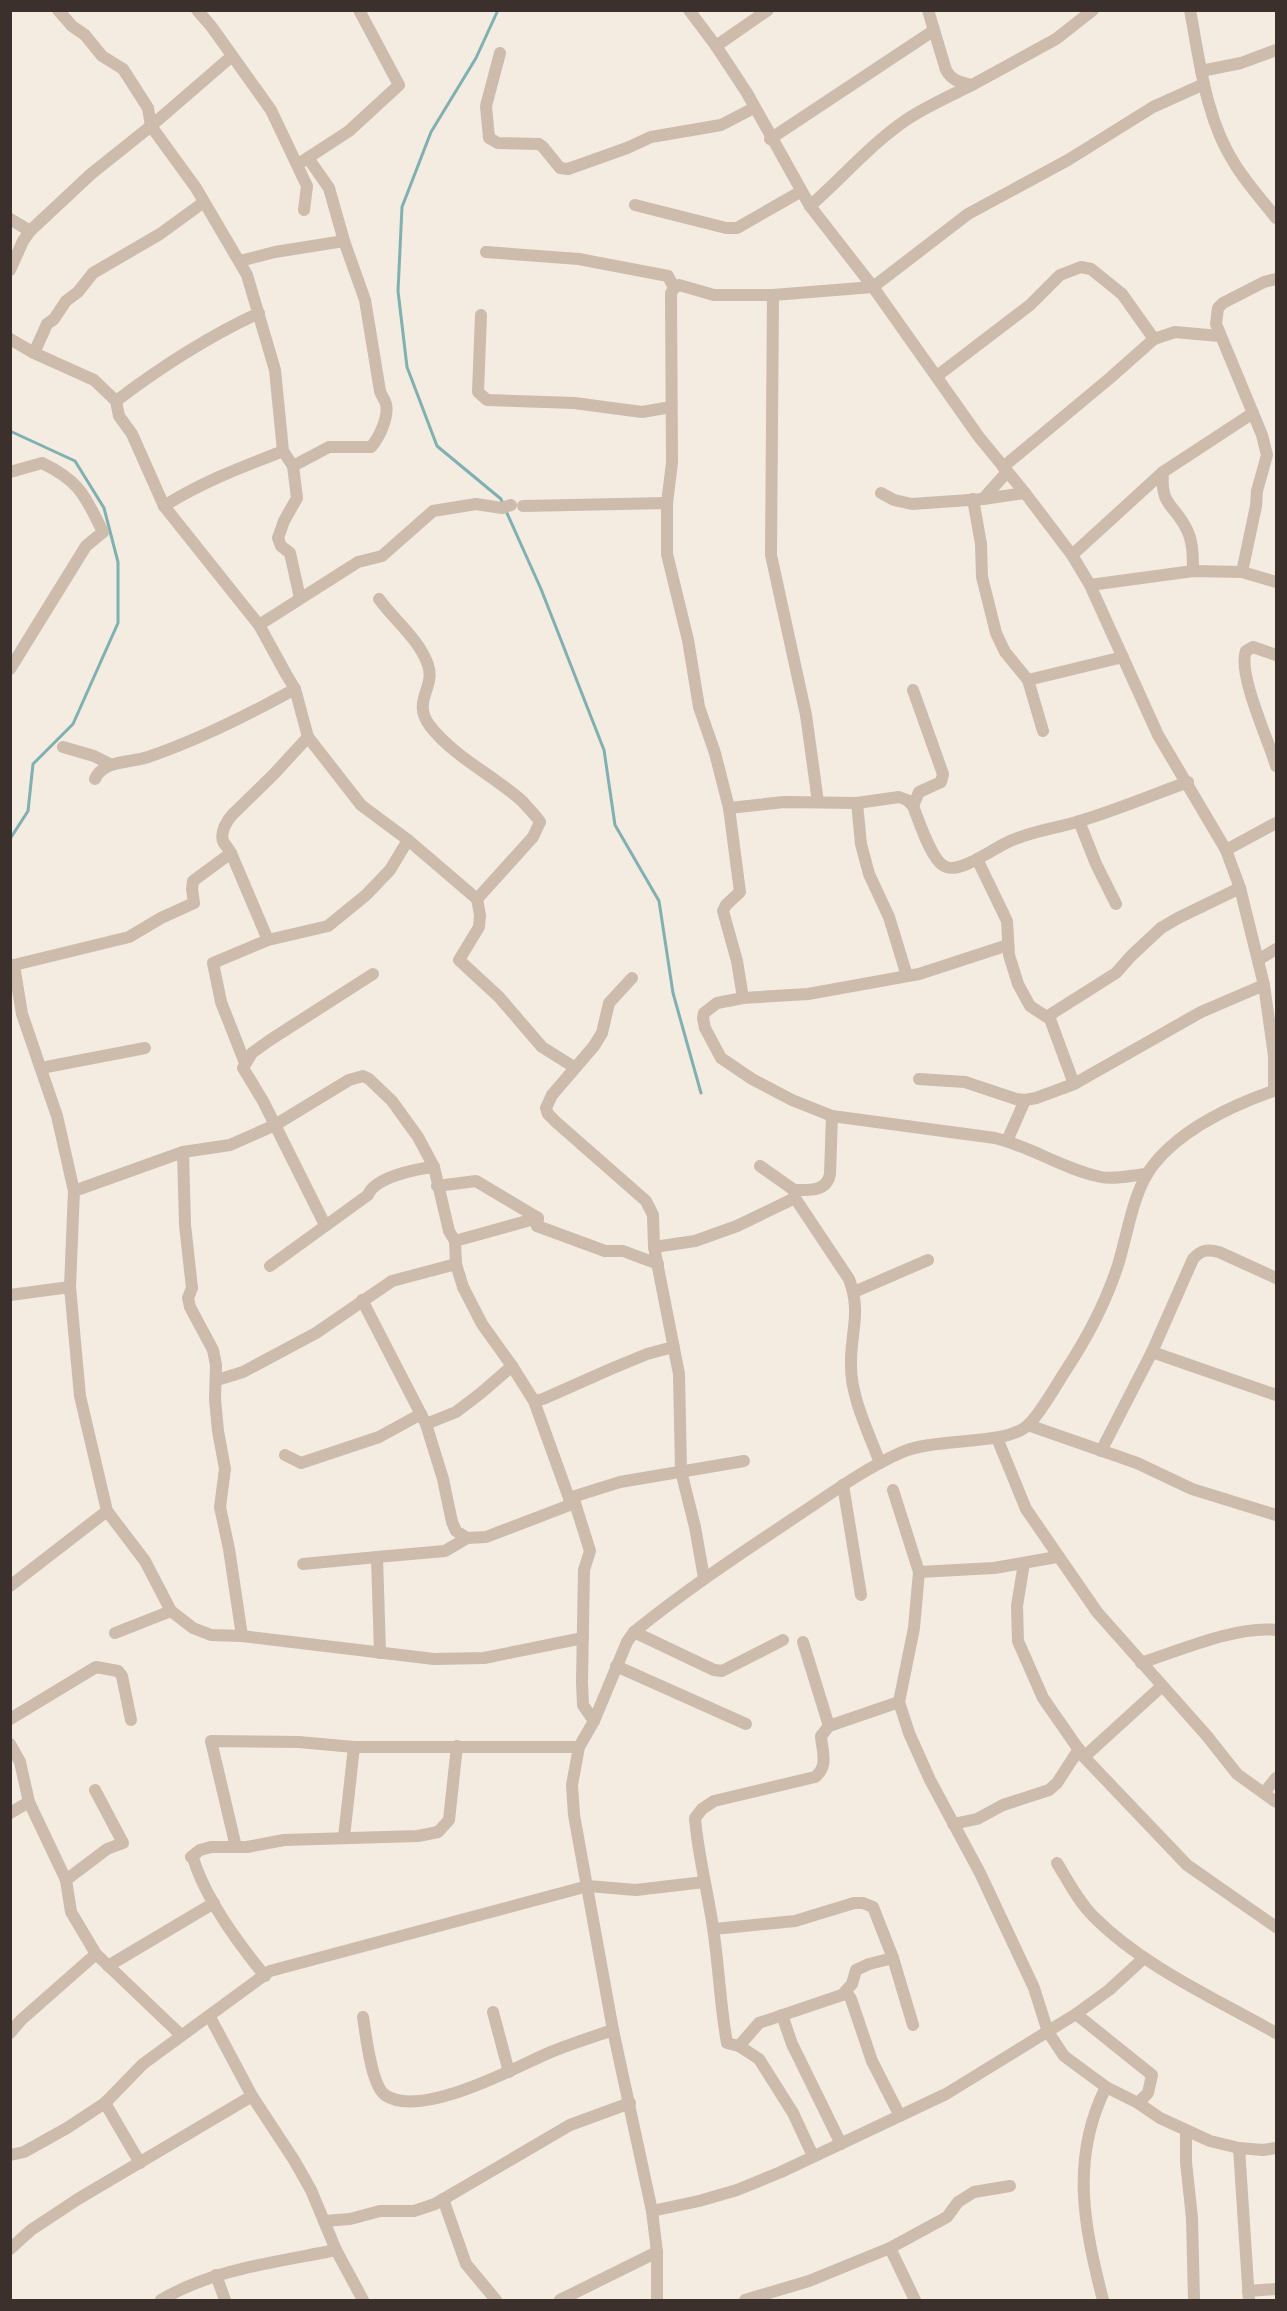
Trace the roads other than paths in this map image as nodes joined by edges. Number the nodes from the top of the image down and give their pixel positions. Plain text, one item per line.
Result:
1 (58, 10) edge
2 (197, 10) edge
3 (359, 10) edge
4 (688, 10) edge
5 (768, 10) edge
6 (928, 10) edge
7 (1093, 10) edge
8 (1190, 10) edge
9 (933, 31) junction
10 (716, 46) junction
11 (1276, 50) edge
12 (500, 53) dead end
13 (232, 56) junction
14 (1201, 70) junction
15 (1204, 84) junction
16 (972, 85) junction
17 (754, 108) junction
18 (151, 126) junction
19 (770, 139) junction
20 (309, 158) junction
21 (297, 165) junction
22 (800, 192) junction
23 (204, 202) junction
24 (634, 205) dead end
25 (810, 206) junction
26 (304, 210) dead end
27 (1276, 218) edge
28 (10, 219) edge
29 (30, 231) junction
30 (344, 241) junction
31 (486, 252) dead end
32 (240, 261) junction
33 (10, 270) edge
34 (1276, 279) edge
35 (873, 287) junction
36 (674, 288) junction
37 (772, 295) junction
38 (259, 314) junction
39 (481, 315) dead end
40 (1219, 336) junction
41 (10, 339) edge
42 (1154, 339) junction
43 (34, 353) junction
44 (937, 376) junction
45 (116, 401) junction
46 (671, 407) junction
47 (1253, 413) junction
48 (283, 451) junction
49 (293, 466) junction
50 (1005, 470) junction
51 (10, 472) edge
52 (1163, 472) junction
53 (881, 493) dead end
54 (1025, 493) junction
55 (978, 499) junction
56 (667, 502) junction
57 (164, 506) junction
58 (1072, 555) junction
59 (1193, 571) junction
60 (1242, 572) junction
61 (1276, 582) edge
62 (1090, 585) junction
63 (300, 598) junction
64 (379, 599) dead end
65 (258, 625) junction
66 (1276, 656) edge
67 (1123, 657) junction
68 (10, 669) edge
69 (1029, 680) junction
70 (295, 689) junction
71 (913, 690) dead end
72 (1043, 730) dead end
73 (308, 737) junction
74 (63, 747) dead end
75 (110, 764) junction
76 (1276, 766) edge
77 (95, 779) dead end
78 (1188, 782) junction
79 (818, 802) junction
80 (857, 803) junction
81 (913, 806) junction
82 (729, 808) junction
83 (1079, 822) junction
84 (1276, 823) edge
85 (408, 840) junction
86 (1226, 850) junction
87 (231, 853) junction
88 (977, 860) junction
89 (1240, 888) junction
90 (477, 899) junction
91 (1116, 904) dead end
92 (268, 940) junction
93 (1008, 945) junction
94 (1276, 949) edge
95 (1258, 960) junction
96 (12, 965) edge
97 (373, 974) dead end
98 (907, 976) junction
99 (632, 978) dead end
100 (1264, 986) junction
101 (743, 998) junction
102 (1048, 1016) junction
103 (146, 1048) dead end
104 (245, 1064) junction
105 (574, 1066) junction
106 (41, 1068) junction
107 (919, 1079) dead end
108 (1074, 1084) junction
109 (1275, 1090) edge
110 (1025, 1100) junction
111 (832, 1116) junction
112 (275, 1125) junction
113 (1007, 1141) junction
114 (183, 1152) junction
115 (760, 1166) dead end
116 (434, 1167) junction
117 (1148, 1174) junction
118 (437, 1186) junction
119 (74, 1191) junction
120 (794, 1194) junction
121 (538, 1218) junction
122 (325, 1224) junction
123 (455, 1241) junction
124 (654, 1247) junction
125 (928, 1260) dead end
126 (456, 1264) junction
127 (658, 1264) junction
128 (270, 1266) dead end
129 (1276, 1278) edge
130 (70, 1287) junction
131 (854, 1293) junction
132 (10, 1295) edge
133 (362, 1300) junction
134 (673, 1347) junction
135 (1152, 1352) junction
136 (512, 1365) junction
137 (217, 1380) junction
138 (1276, 1395) edge
139 (534, 1401) junction
140 (424, 1419) junction
141 (1028, 1425) junction
142 (997, 1438) junction
143 (1101, 1451) junction
144 (285, 1455) dead end
145 (744, 1461) dead end
146 (880, 1464) junction
147 (681, 1471) junction
148 (843, 1485) junction
149 (893, 1490) dead end
150 (572, 1501) junction
151 (107, 1511) junction
152 (1276, 1515) edge
153 (467, 1538) junction
154 (378, 1557) junction
155 (1058, 1557) junction
156 (1024, 1563) junction
157 (303, 1564) dead end
158 (919, 1572) junction
159 (704, 1578) junction
160 (10, 1586) edge
161 (861, 1595) dead end
162 (171, 1611) junction
163 (1276, 1629) edge
164 (634, 1632) junction
165 (115, 1633) dead end
166 (242, 1636) junction
167 (583, 1638) junction
168 (783, 1640) dead end
169 (803, 1642) dead end
170 (380, 1653) junction
171 (1141, 1663) junction
172 (616, 1666) junction
173 (1162, 1686) junction
174 (899, 1702) junction
175 (10, 1719) edge
176 (131, 1720) dead end
177 (594, 1721) junction
178 (746, 1724) dead end
179 (829, 1726) junction
180 (10, 1744) edge
181 (457, 1746) junction
182 (354, 1747) junction
183 (579, 1747) junction
184 (1082, 1753) junction
185 (1276, 1778) edge
186 (95, 1790) dead end
187 (1263, 1793) junction
188 (29, 1802) junction
189 (1276, 1802) edge
190 (10, 1813) edge
191 (953, 1824) junction
192 (344, 1838) junction
193 (236, 1847) junction
194 (1057, 1863) dead end
195 (66, 1880) junction
196 (704, 1882) junction
197 (588, 1886) junction
198 (214, 1903) junction
199 (1276, 1927) edge
200 (714, 1929) junction
201 (96, 1954) junction
202 (893, 1958) junction
203 (1144, 1958) junction
204 (108, 1966) junction
205 (265, 1976) junction
206 (846, 1992) junction
207 (493, 2012) dead end
208 (1076, 2014) junction
209 (782, 2015) junction
210 (210, 2017) junction
211 (363, 2017) dead end
212 (913, 2025) dead end
213 (613, 2030) junction
214 (1048, 2032) junction
215 (10, 2033) edge
216 (1276, 2033) edge
217 (181, 2035) junction
218 (739, 2046) junction
219 (509, 2072) junction
220 (1106, 2087) junction
221 (252, 2096) junction
222 (105, 2103) junction
223 (630, 2103) junction
224 (1138, 2103) junction
225 (900, 2115) junction
226 (1186, 2131) junction
227 (841, 2144) junction
228 (1239, 2148) junction
229 (1276, 2148) edge
230 (10, 2155) edge
231 (813, 2156) junction
232 (140, 2163) junction
233 (1010, 2186) dead end
234 (443, 2199) junction
235 (652, 2211) junction
236 (324, 2221) junction
237 (890, 2248) junction
238 (10, 2249) edge
239 (336, 2250) junction
240 (657, 2252) junction
241 (216, 2275) junction
242 (1276, 2289) edge
243 (1249, 2296) edge
244 (161, 2301) edge
245 (225, 2301) edge
246 (363, 2301) edge
247 (496, 2301) edge
248 (560, 2301) edge
249 (657, 2301) edge
250 (745, 2301) edge
251 (915, 2301) edge
252 (1103, 2301) edge
253 (1194, 2301) edge

1 - 18 street
2 - 13 street
3 - 20 street
4 - 10 street
5 - 10 street
6 - 9 street
7 - 16 street
8 - 14 street
9 - 16 street
9 - 19 street
10 - 17 street
11 - 14 street
12 - 17 street
13 - 18 street
13 - 21 street
14 - 15 street
15 - 27 street
15 - 35 street
16 - 25 street
17 - 19 street
18 - 23 street
18 - 29 street
19 - 22 street
20 - 21 street
20 - 30 street
21 - 26 street
22 - 24 street
22 - 25 street
23 - 32 street
23 - 43 street
25 - 35 street
28 - 29 street
29 - 33 street
30 - 32 street
30 - 49 street
31 - 36 street
32 - 38 street
34 - 40 street
35 - 37 street
35 - 44 street
36 - 37 street
36 - 46 street
37 - 79 street
38 - 45 street
38 - 48 street
39 - 46 street
40 - 42 street
40 - 47 street
41 - 43 street
42 - 44 street
42 - 50 street
43 - 45 street
44 - 50 street
45 - 57 street
46 - 56 street
47 - 52 street
47 - 60 street
48 - 49 street
48 - 57 street
49 - 63 street
50 - 54 street
50 - 55 street
51 - 68 street
52 - 58 street
52 - 59 street
53 - 55 street
54 - 55 street
54 - 58 street
55 - 69 street
56 - 63 street
56 - 82 street
57 - 65 street
58 - 62 street
59 - 60 street
59 - 62 street
60 - 61 street
62 - 67 street
63 - 65 street
64 - 90 street
65 - 70 street
66 - 76 street
67 - 69 street
67 - 78 street
69 - 72 street
70 - 73 street
70 - 75 street
71 - 81 street
73 - 85 street
73 - 87 street
74 - 75 street
75 - 77 street
78 - 83 street
78 - 86 street
79 - 80 street
79 - 82 street
80 - 81 street
80 - 98 street
81 - 88 street
82 - 101 street
83 - 88 street
83 - 91 street
84 - 86 street
85 - 90 street
85 - 92 street
86 - 89 street
87 - 92 street
87 - 96 street
88 - 93 street
89 - 95 street
89 - 102 street
90 - 105 street
92 - 104 street
93 - 98 street
93 - 102 street
94 - 95 street
95 - 100 street
96 - 106 street
97 - 104 street
98 - 101 street
99 - 105 street
100 - 108 street
100 - 109 street
101 - 111 street
102 - 108 street
103 - 106 street
104 - 112 street
105 - 124 street
106 - 119 street
107 - 110 street
108 - 110 street
109 - 117 street
110 - 113 street
111 - 113 street
111 - 120 street
112 - 114 street
112 - 116 street
112 - 122 street
113 - 117 street
114 - 119 street
114 - 137 street
115 - 120 street
116 - 118 street
116 - 122 street
117 - 141 street
118 - 121 street
118 - 123 street
119 - 130 street
120 - 124 street
120 - 131 street
121 - 123 street
121 - 127 street
122 - 128 street
123 - 126 street
124 - 127 street
125 - 131 street
126 - 133 street
126 - 136 street
127 - 134 street
129 - 135 street
130 - 132 street
130 - 151 street
131 - 146 street
133 - 137 street
133 - 140 street
134 - 139 street
134 - 147 street
135 - 138 street
135 - 143 street
136 - 139 street
136 - 140 street
137 - 166 street
139 - 150 street
140 - 144 street
140 - 153 street
141 - 142 street
141 - 143 street
142 - 146 street
142 - 155 street
143 - 152 street
145 - 147 street
146 - 148 street
147 - 150 street
147 - 159 street
148 - 159 street
148 - 161 street
149 - 158 street
150 - 153 street
150 - 167 street
151 - 160 street
151 - 162 street
153 - 154 street
154 - 157 street
154 - 170 street
155 - 156 street
155 - 171 street
156 - 158 street
156 - 184 street
158 - 174 street
159 - 164 street
162 - 165 street
162 - 166 street
163 - 171 street
164 - 168 street
164 - 172 street
166 - 170 street
167 - 170 street
167 - 177 street
169 - 179 street
171 - 173 street
172 - 177 street
172 - 178 street
173 - 184 street
173 - 187 street
174 - 179 street
174 - 191 street
175 - 176 street
177 - 183 street
179 - 196 street
180 - 188 street
181 - 182 street
181 - 183 street
181 - 192 street
182 - 192 street
182 - 193 street
183 - 197 street
184 - 191 street
184 - 199 street
185 - 187 street
186 - 195 street
187 - 189 street
188 - 190 street
188 - 195 street
191 - 214 street
192 - 193 street
193 - 198 street
194 - 203 street
195 - 201 street
196 - 197 street
196 - 200 street
197 - 205 street
197 - 213 street
198 - 204 street
198 - 205 street
200 - 202 street
200 - 218 street
201 - 204 street
201 - 215 street
202 - 206 street
202 - 212 street
203 - 208 street
203 - 216 street
204 - 217 street
205 - 210 street
206 - 209 street
206 - 225 street
207 - 219 street
208 - 214 street
208 - 224 street
209 - 218 street
209 - 227 street
210 - 217 street
210 - 221 street
211 - 219 street
213 - 219 street
213 - 223 street
214 - 220 street
214 - 225 street
217 - 222 street
218 - 231 street
220 - 224 street
220 - 252 street
221 - 232 street
221 - 236 street
222 - 230 street
222 - 232 street
223 - 234 street
223 - 235 street
224 - 226 street
225 - 227 street
226 - 228 street
226 - 253 street
227 - 231 street
228 - 229 street
228 - 243 street
231 - 235 street
232 - 238 street
233 - 237 street
234 - 236 street
234 - 247 street
235 - 240 street
236 - 239 street
237 - 250 street
237 - 251 street
239 - 241 street
239 - 246 street
240 - 248 street
240 - 249 street
241 - 244 street
241 - 245 street
242 - 243 street

